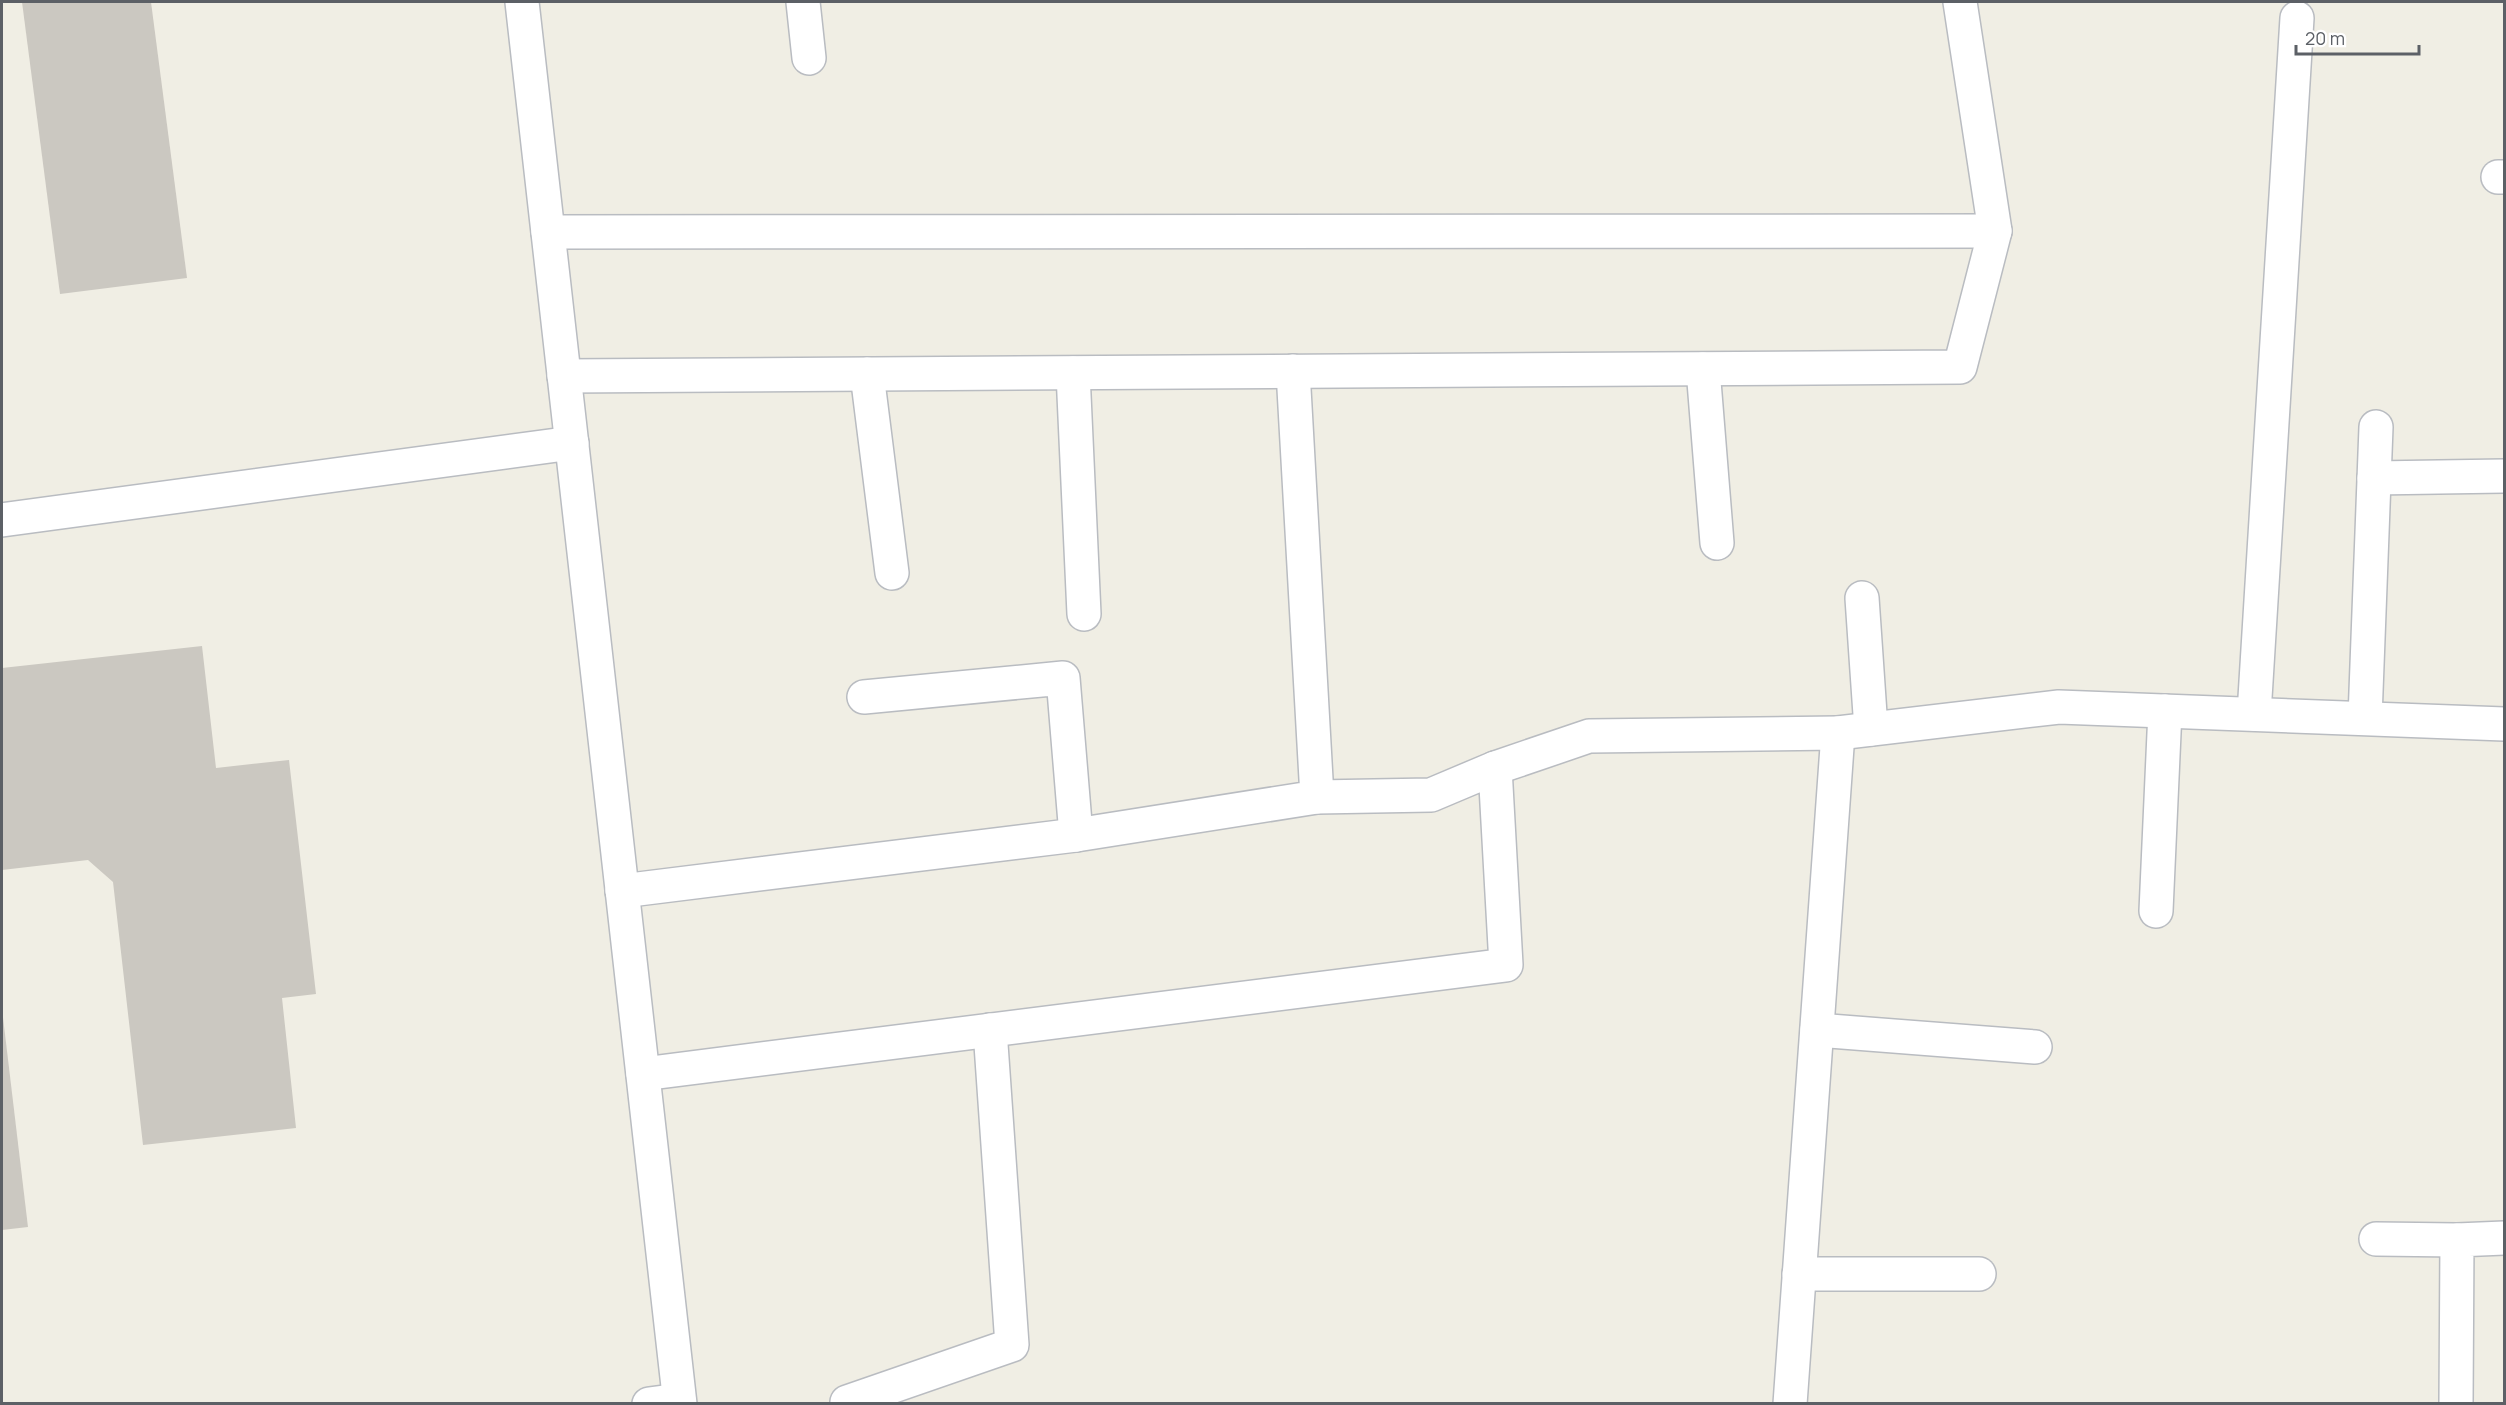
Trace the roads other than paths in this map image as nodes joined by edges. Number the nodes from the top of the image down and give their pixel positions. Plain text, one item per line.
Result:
1 (522, 2) edge
2 (803, 2) edge
3 (1960, 2) edge
4 (2297, 18) dead end
5 (809, 58) dead end
6 (1995, 231) junction
7 (548, 232) junction
8 (1702, 369) junction
9 (1293, 371) junction
10 (1072, 373) junction
11 (867, 374) junction
12 (564, 376) junction
13 (2376, 427) dead end
14 (572, 443) junction
15 (2505, 476) edge
16 (2374, 478) junction
17 (2, 520) edge
18 (1717, 543) dead end
19 (892, 573) dead end
20 (1862, 598) dead end
21 (1084, 614) dead end
22 (864, 697) dead end
23 (2165, 711) junction
24 (2254, 714) junction
25 (2365, 718) junction
26 (2505, 724) edge
27 (1871, 729) junction
28 (1838, 733) junction
29 (1495, 768) junction
30 (1317, 797) junction
31 (1076, 835) junction
32 (622, 891) junction
33 (2156, 911) dead end
34 (990, 1030) junction
35 (1817, 1030) junction
36 (2035, 1047) dead end
37 (643, 1074) junction
38 (2505, 1238) edge
39 (2376, 1239) dead end
40 (2457, 1240) junction
41 (1799, 1274) junction
42 (1979, 1274) dead end
43 (670, 1402) edge
44 (847, 1402) dead end
45 (1790, 1404) edge
46 (2456, 1404) edge

1 - 7 street
2 - 5 street
3 - 6 street
4 - 24 street
6 - 7 street
6 - 8 street
7 - 12 street
8 - 9 street
8 - 18 street
9 - 10 street
9 - 30 street
10 - 11 street
10 - 21 street
11 - 12 street
11 - 19 street
12 - 14 street
13 - 16 street
14 - 17 street
14 - 32 street
15 - 16 street
16 - 25 street
20 - 27 street
22 - 31 street
23 - 24 street
23 - 27 street
23 - 33 street
24 - 25 street
25 - 26 street
27 - 28 street
28 - 29 street
28 - 35 street
29 - 30 street
29 - 34 street
30 - 31 street
31 - 32 street
32 - 37 street
34 - 37 street
34 - 44 street
35 - 36 street
35 - 41 street
37 - 43 street
38 - 40 street
39 - 40 street
40 - 46 street
41 - 42 street
41 - 45 street

